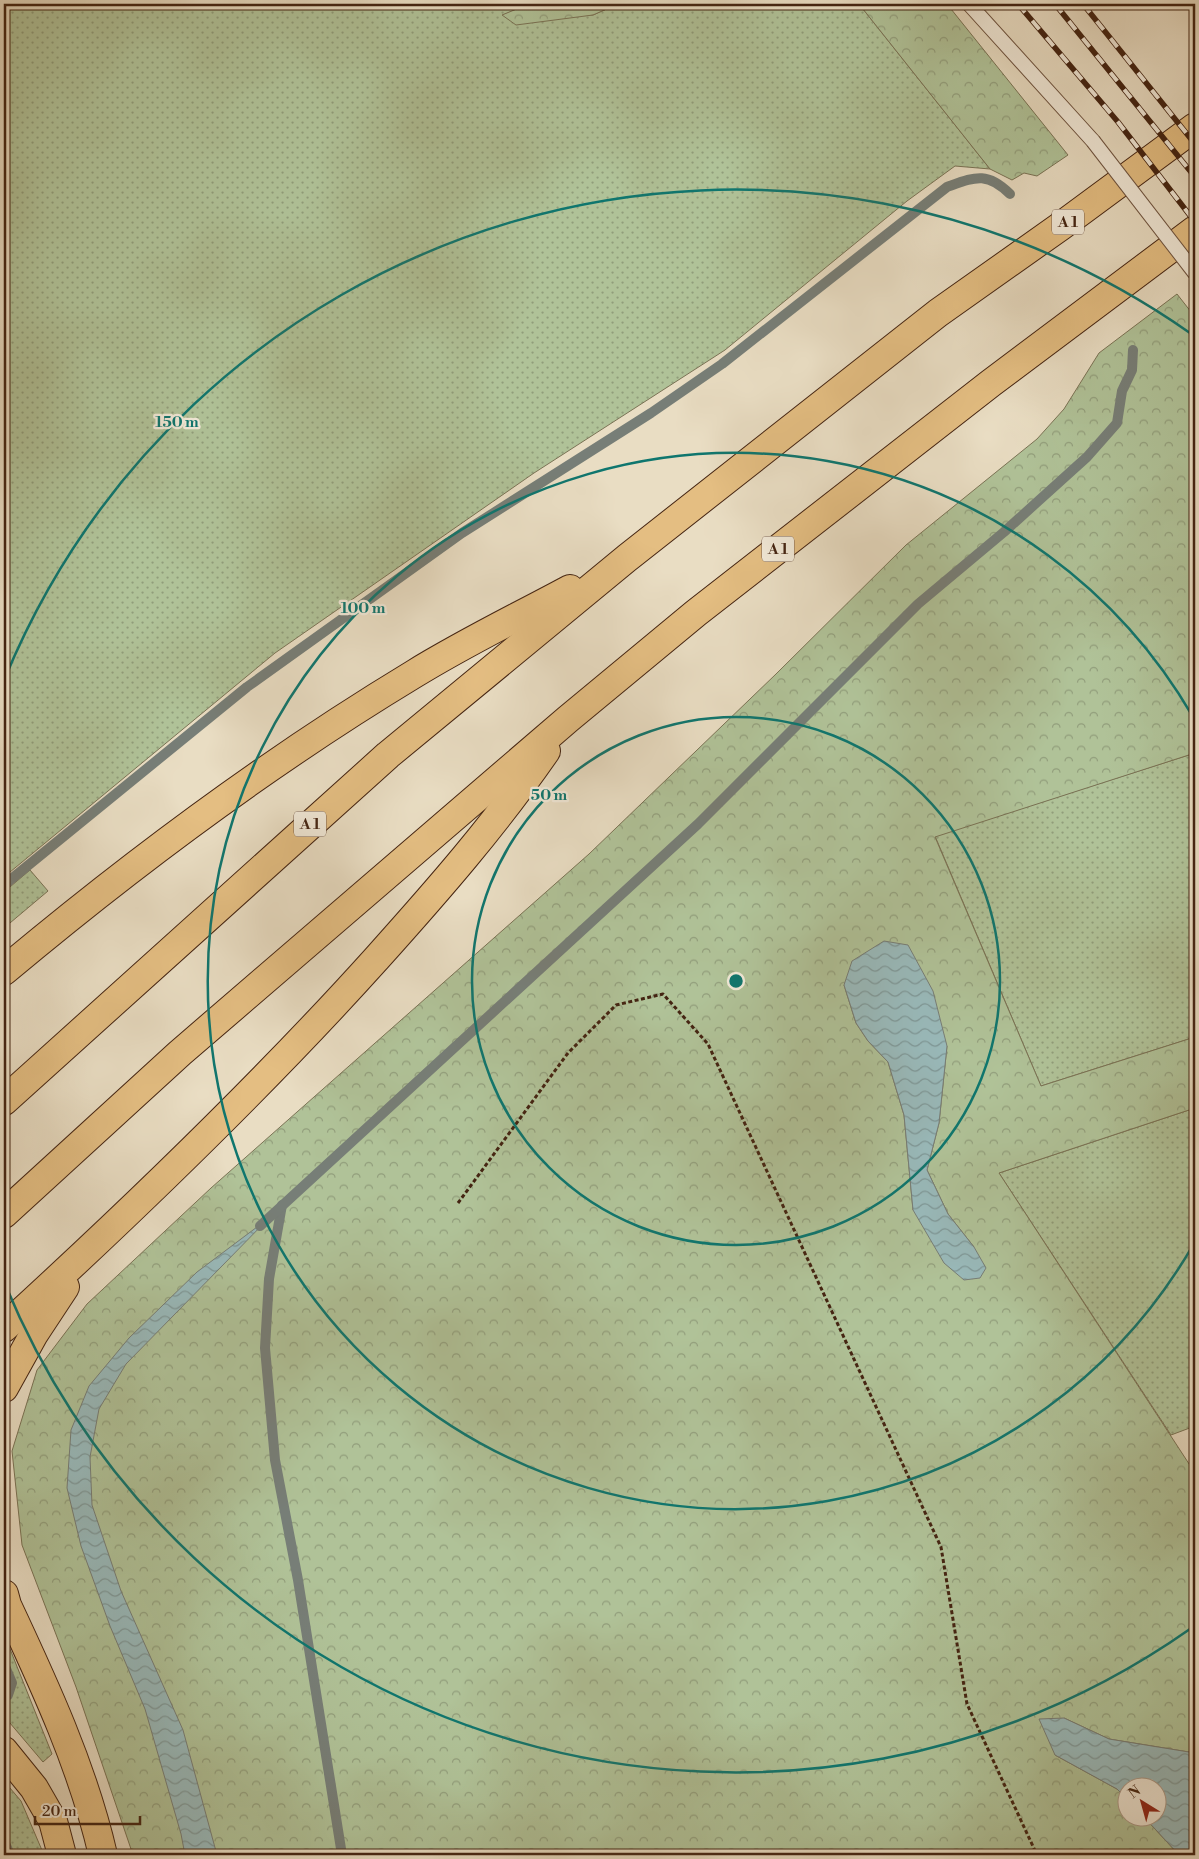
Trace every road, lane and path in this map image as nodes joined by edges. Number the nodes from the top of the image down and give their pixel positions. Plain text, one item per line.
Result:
1 (969, 4) edge
2 (1195, 127) edge
3 (1195, 230) edge
4 (1195, 274) edge
5 (626, 558) junction
6 (568, 719) junction
7 (4, 972) edge
8 (4, 1101) edge
9 (458, 1202) dead end
10 (4, 1214) edge
11 (88, 1252) junction
12 (4, 1328) edge
13 (4, 1388) edge
14 (4, 1594) edge
15 (4, 1752) edge
16 (62, 1855) edge
17 (103, 1855) edge
18 (1037, 1855) edge

1 - 4 lane, bridge
2 - 5 highway, A 1
3 - 6 highway, A 1
5 - 7 highway
5 - 8 highway, A 1
6 - 10 highway, A 1
6 - 11 highway
9 - 18 path
11 - 12 highway
11 - 13 highway
14 - 17 highway
15 - 16 highway

